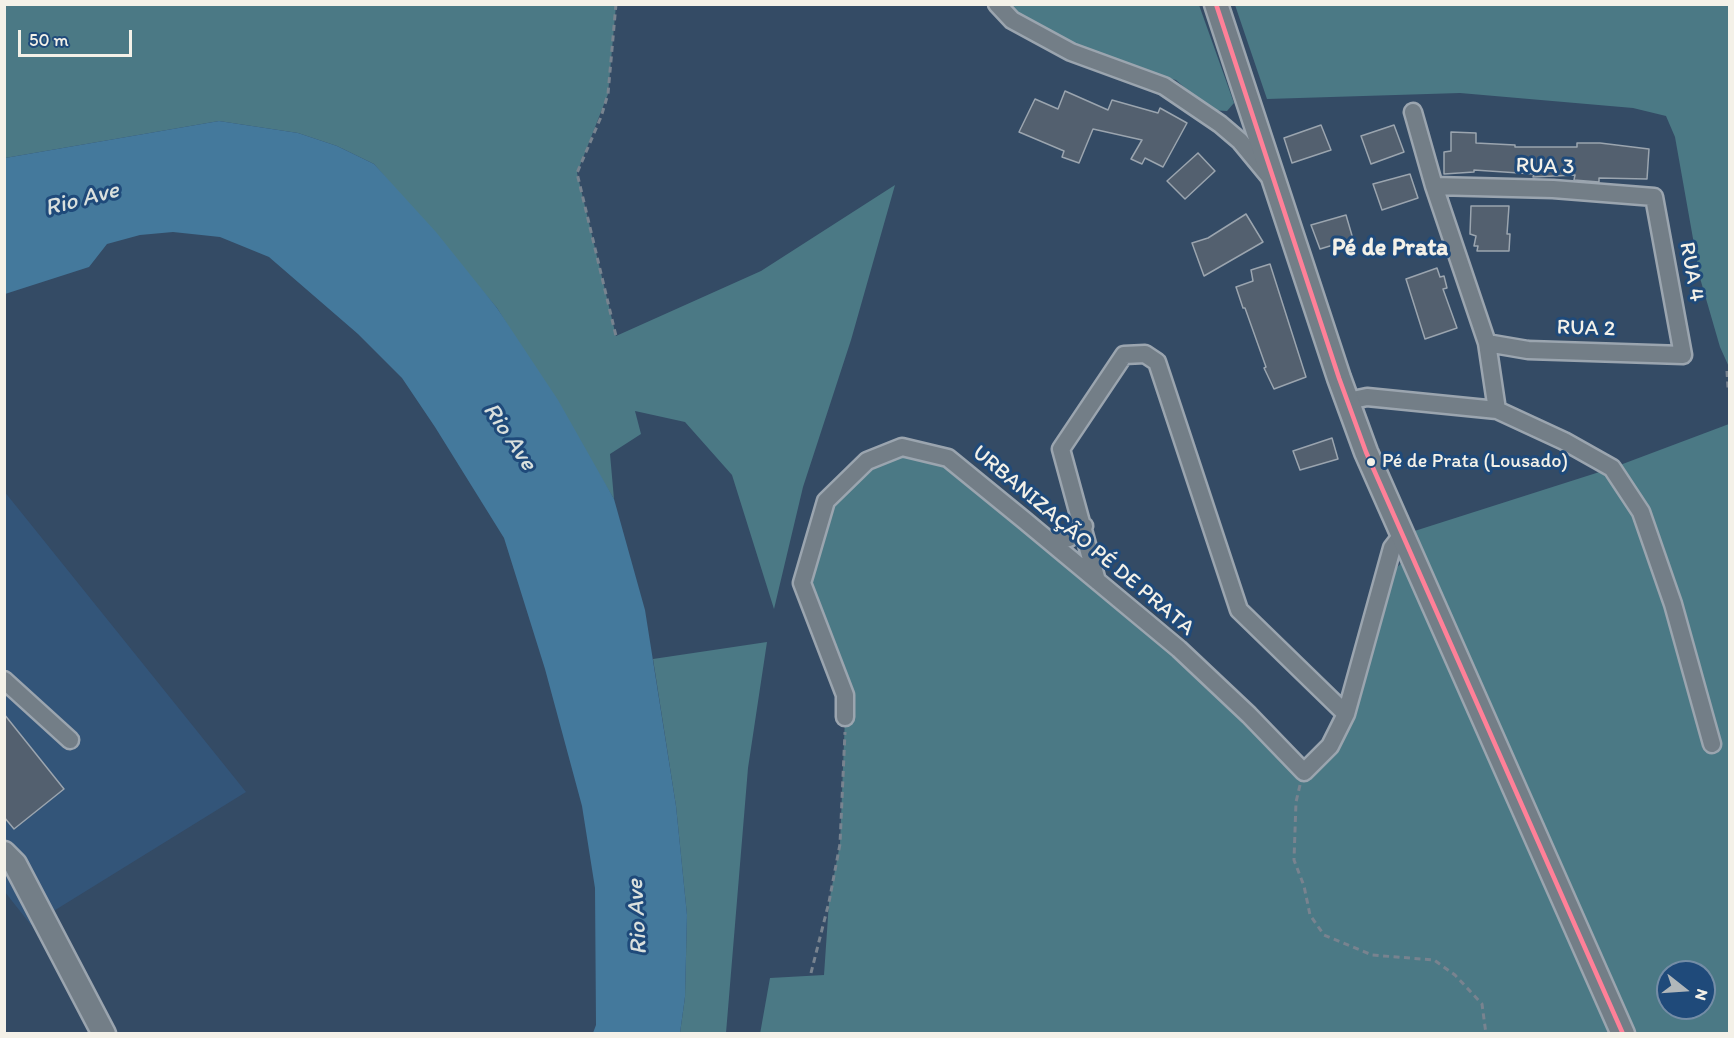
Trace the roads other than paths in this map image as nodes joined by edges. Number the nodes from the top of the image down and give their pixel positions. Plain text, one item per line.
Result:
1 (997, 4) edge
2 (1216, 4) edge
3 (1250, 108) junction
4 (1413, 112) dead end
5 (1220, 124) junction
6 (1277, 186) junction
7 (1434, 186) junction
8 (1654, 197) joint
9 (1487, 343) junction
10 (1683, 355) joint
11 (1348, 401) junction
12 (1497, 410) junction
13 (1084, 526) junction
14 (1402, 535) junction
15 (1050, 541) junction
16 (1412, 557) junction
17 (1097, 581) junction
18 (1383, 582) junction
19 (4, 680) edge
20 (1346, 714) junction
21 (845, 717) road end
22 (70, 740) dead end
23 (1712, 744) dead end
24 (4, 853) edge
25 (104, 1034) edge
26 (1623, 1034) edge

1 - 5 street
2 - 3 street
3 - 5 street
3 - 6 street
4 - 7 street
5 - 6 street
6 - 11 street
7 - 8 street, RUA 3
7 - 9 street
8 - 10 street, RUA 4
9 - 10 street, RUA 2
9 - 12 street
11 - 12 street
11 - 14 street
12 - 23 street
13 - 15 street
13 - 17 street
13 - 20 street
14 - 16 street
14 - 18 street
15 - 17 street, URBANIZAÇÃO PÉ DE PRATA
15 - 21 street, URBANIZAÇÃO PÉ DE PRATA
16 - 18 street
16 - 26 street
17 - 20 street, URBANIZAÇÃO PÉ DE PRATA
18 - 20 street
19 - 22 street
24 - 25 street

